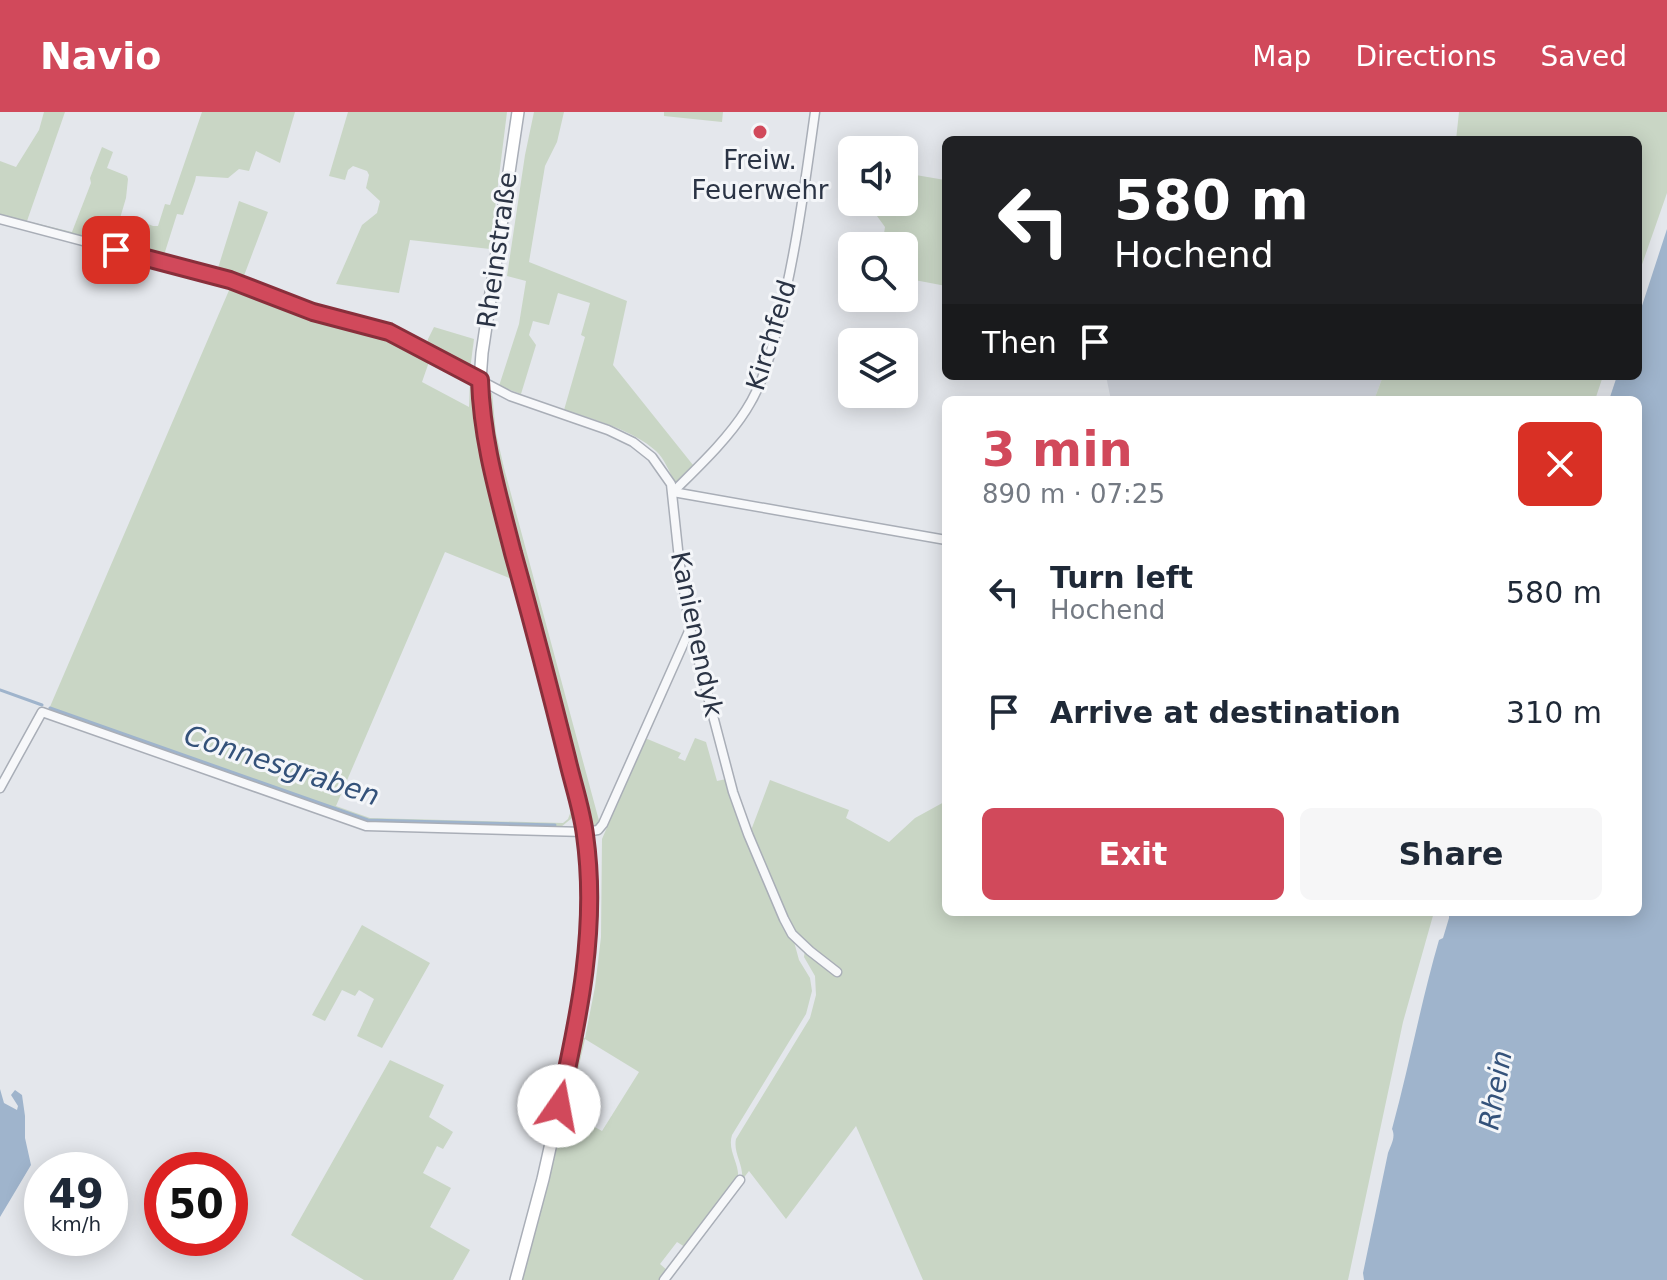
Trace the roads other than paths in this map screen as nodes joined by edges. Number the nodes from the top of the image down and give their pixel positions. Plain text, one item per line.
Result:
1 (518, 112) edge
2 (815, 112) edge
3 (0, 219) edge
4 (480, 380) junction
5 (673, 492) junction
6 (942, 539) edge
7 (690, 628) junction
8 (0, 788) edge
9 (585, 832) junction
10 (837, 972) dead end
11 (740, 1180) dead end
12 (516, 1280) edge
13 (664, 1280) edge

1 - 4 main road, Rheinstraße
2 - 5 street, Kirchfeld
3 - 4 street, Kanienendyk
4 - 5 street, Kanienendyk
4 - 9 main road, Rheinstraße
5 - 6 street
5 - 7 street, Kanienendyk
7 - 9 street
7 - 10 street, Kanienendyk
8 - 9 street
9 - 12 main road, Rheinstraße
11 - 13 street

